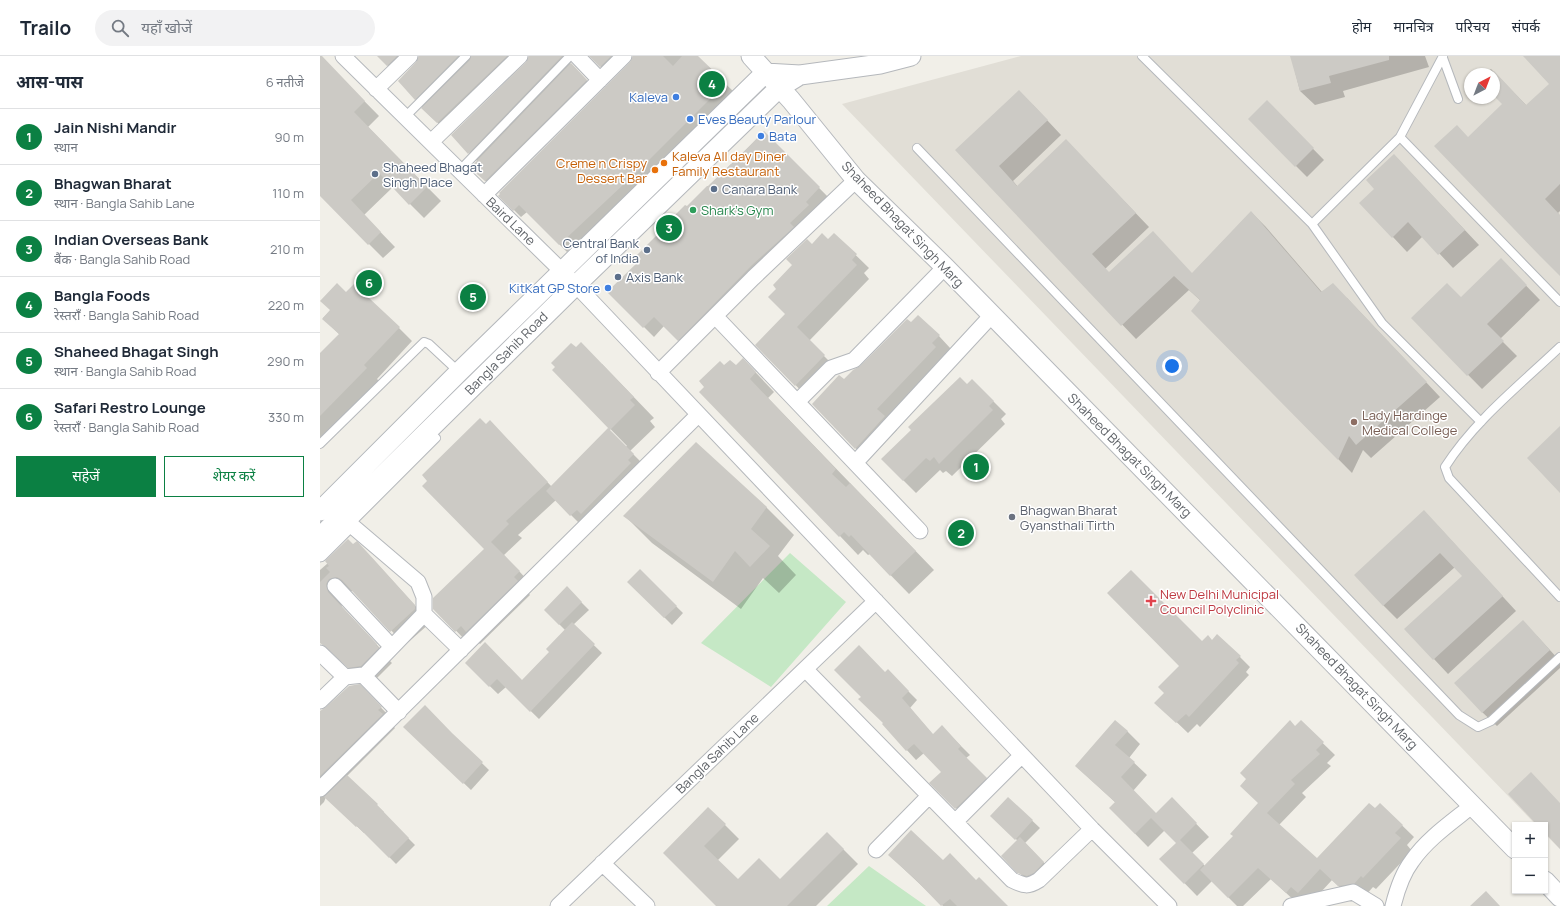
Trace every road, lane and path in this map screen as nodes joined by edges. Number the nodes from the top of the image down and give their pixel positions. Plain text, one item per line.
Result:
1 (410, 56) edge
2 (466, 56) edge
3 (520, 56) edge
4 (570, 56) edge
5 (576, 56) edge
6 (624, 56) edge
7 (751, 56) edge
8 (911, 56) edge
9 (1142, 56) edge
10 (1443, 57) edge
11 (348, 58) edge
12 (880, 60) edge
13 (765, 73) junction
14 (800, 75) junction
15 (600, 80) junction
16 (779, 88) junction
17 (376, 89) junction
18 (1458, 99) dead end
19 (405, 117) junction
20 (1400, 137) junction
21 (431, 142) junction
22 (917, 148) dead end
23 (460, 170) junction
24 (856, 180) junction
25 (484, 195) junction
26 (1312, 224) junction
27 (945, 267) junction
28 (562, 271) junction
29 (576, 284) junction
30 (1560, 302) edge
31 (992, 315) junction
32 (715, 316) junction
33 (1560, 347) edge
34 (459, 372) junction
35 (658, 373) junction
36 (797, 402) junction
37 (698, 415) junction
38 (1481, 422) junction
39 (436, 438) dead end
40 (320, 444) edge
41 (855, 464) junction
42 (320, 511) edge
43 (350, 524) junction
44 (920, 531) dead end
45 (320, 537) edge
46 (320, 554) edge
47 (335, 586) dead end
48 (1560, 597) edge
49 (876, 601) junction
50 (424, 614) junction
51 (392, 647) junction
52 (461, 650) junction
53 (320, 653) edge
54 (1560, 657) edge
55 (805, 669) junction
56 (364, 676) junction
57 (344, 677) junction
58 (320, 701) edge
59 (399, 712) junction
60 (1022, 755) junction
61 (320, 789) edge
62 (929, 796) junction
63 (1473, 805) junction
64 (955, 822) junction
65 (1092, 829) junction
66 (1512, 846) edge
67 (876, 850) dead end
68 (602, 863) junction
69 (1548, 884) edge
70 (1560, 897) edge
71 (558, 906) edge
72 (647, 906) edge
73 (1168, 906) edge
74 (1291, 906) edge
75 (1376, 906) edge
76 (1393, 906) edge

1 - 17 street
2 - 19 lane
3 - 21 street
4 - 23 lane
5 - 15 street
6 - 15 street
7 - 13 street, Shaheed Bhagat Singh Marg
8 - 12 street, Bangla Sahib Road
9 - 26 lane
10 - 18 lane
10 - 20 lane
11 - 17 street, Baird Lane
12 - 14 street, Bangla Sahib Road
13 - 14 street, Bangla Sahib Road
13 - 16 street, Shaheed Bhagat Singh Marg
13 - 28 street, Bangla Sahib Road
14 - 16 street, Bangla Sahib Road
15 - 25 street
16 - 24 street, Shaheed Bhagat Singh Marg
16 - 29 street, Bangla Sahib Road
17 - 19 street, Baird Lane
19 - 21 street, Baird Lane
20 - 26 lane
20 - 30 lane
21 - 23 street, Baird Lane
22 - 54 lane
23 - 25 street, Baird Lane
24 - 27 street, Shaheed Bhagat Singh Marg
24 - 32 street
25 - 28 street, Baird Lane
26 - 38 lane
27 - 31 street, Shaheed Bhagat Singh Marg
27 - 36 street
28 - 29 street, Baird Lane
28 - 34 street, Bangla Sahib Road
29 - 35 street, Baird Lane
29 - 45 street, Bangla Sahib Road
31 - 41 street
31 - 63 street, Shaheed Bhagat Singh Marg
32 - 35 street
32 - 36 street
33 - 38 lane
34 - 40 lane
34 - 42 street, Bangla Sahib Road
35 - 37 street, Baird Lane
36 - 41 street
37 - 49 street, Baird Lane
37 - 52 street
38 - 48 lane
39 - 43 lane
41 - 44 street
43 - 46 street
43 - 50 street
47 - 51 street
49 - 55 street, Bangla Sahib Lane
49 - 60 street, Baird Lane
50 - 51 street
50 - 52 street
51 - 56 street
52 - 59 street
53 - 57 street
55 - 62 street
55 - 68 street, Bangla Sahib Lane
56 - 57 street
56 - 59 street
57 - 58 street
59 - 61 street
60 - 64 street
60 - 65 street, Baird Lane
62 - 64 street
62 - 67 street
63 - 66 street, Shaheed Bhagat Singh Marg
63 - 76 street
64 - 65 street
65 - 73 street, Baird Lane
68 - 71 street, Bangla Sahib Lane
68 - 72 street
69 - 70 street
74 - 75 street

